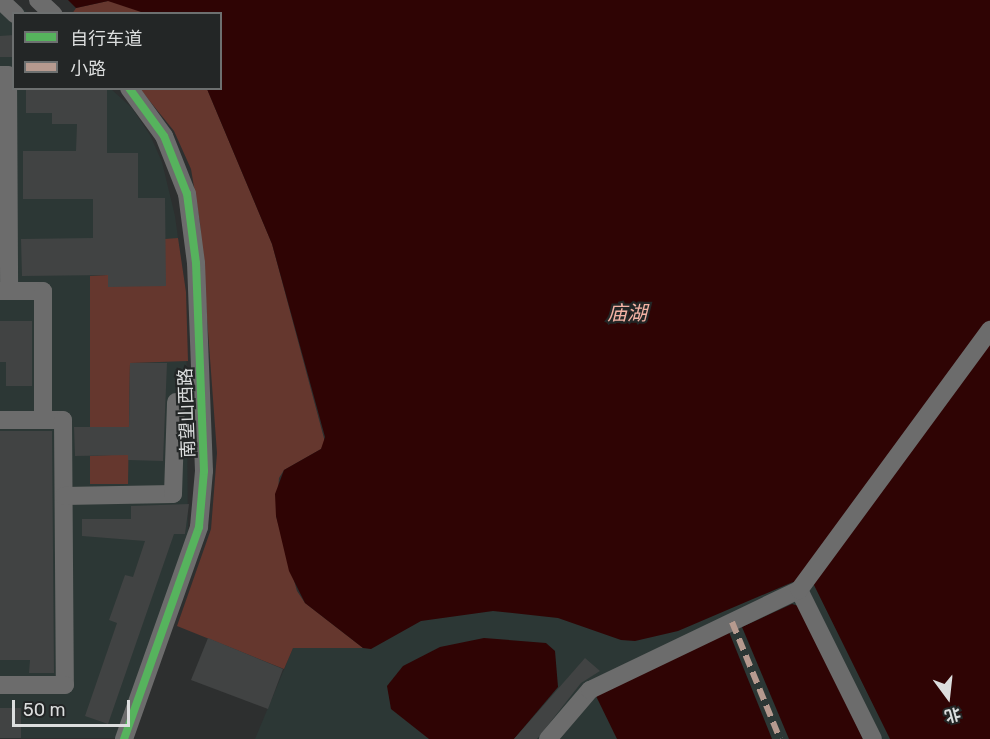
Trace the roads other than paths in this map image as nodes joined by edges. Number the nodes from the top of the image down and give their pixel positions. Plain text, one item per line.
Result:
1 (0, 0) edge
2 (38, 0) edge
3 (13, 12) edge
4 (50, 12) edge
5 (7, 75) edge
6 (130, 90) edge
7 (4, 291) edge
8 (990, 330) edge
9 (176, 402) dead end
10 (0, 420) edge
11 (43, 420) junction
12 (64, 496) junction
13 (799, 590) junction
14 (0, 685) edge
15 (123, 739) edge
16 (548, 739) edge
17 (873, 739) edge

1 - 3 street
2 - 4 street
5 - 7 street
6 - 15 street, 南望山西路
7 - 11 street
8 - 13 street
9 - 12 street
10 - 11 street
11 - 12 street
12 - 14 street
13 - 16 street
13 - 17 street

